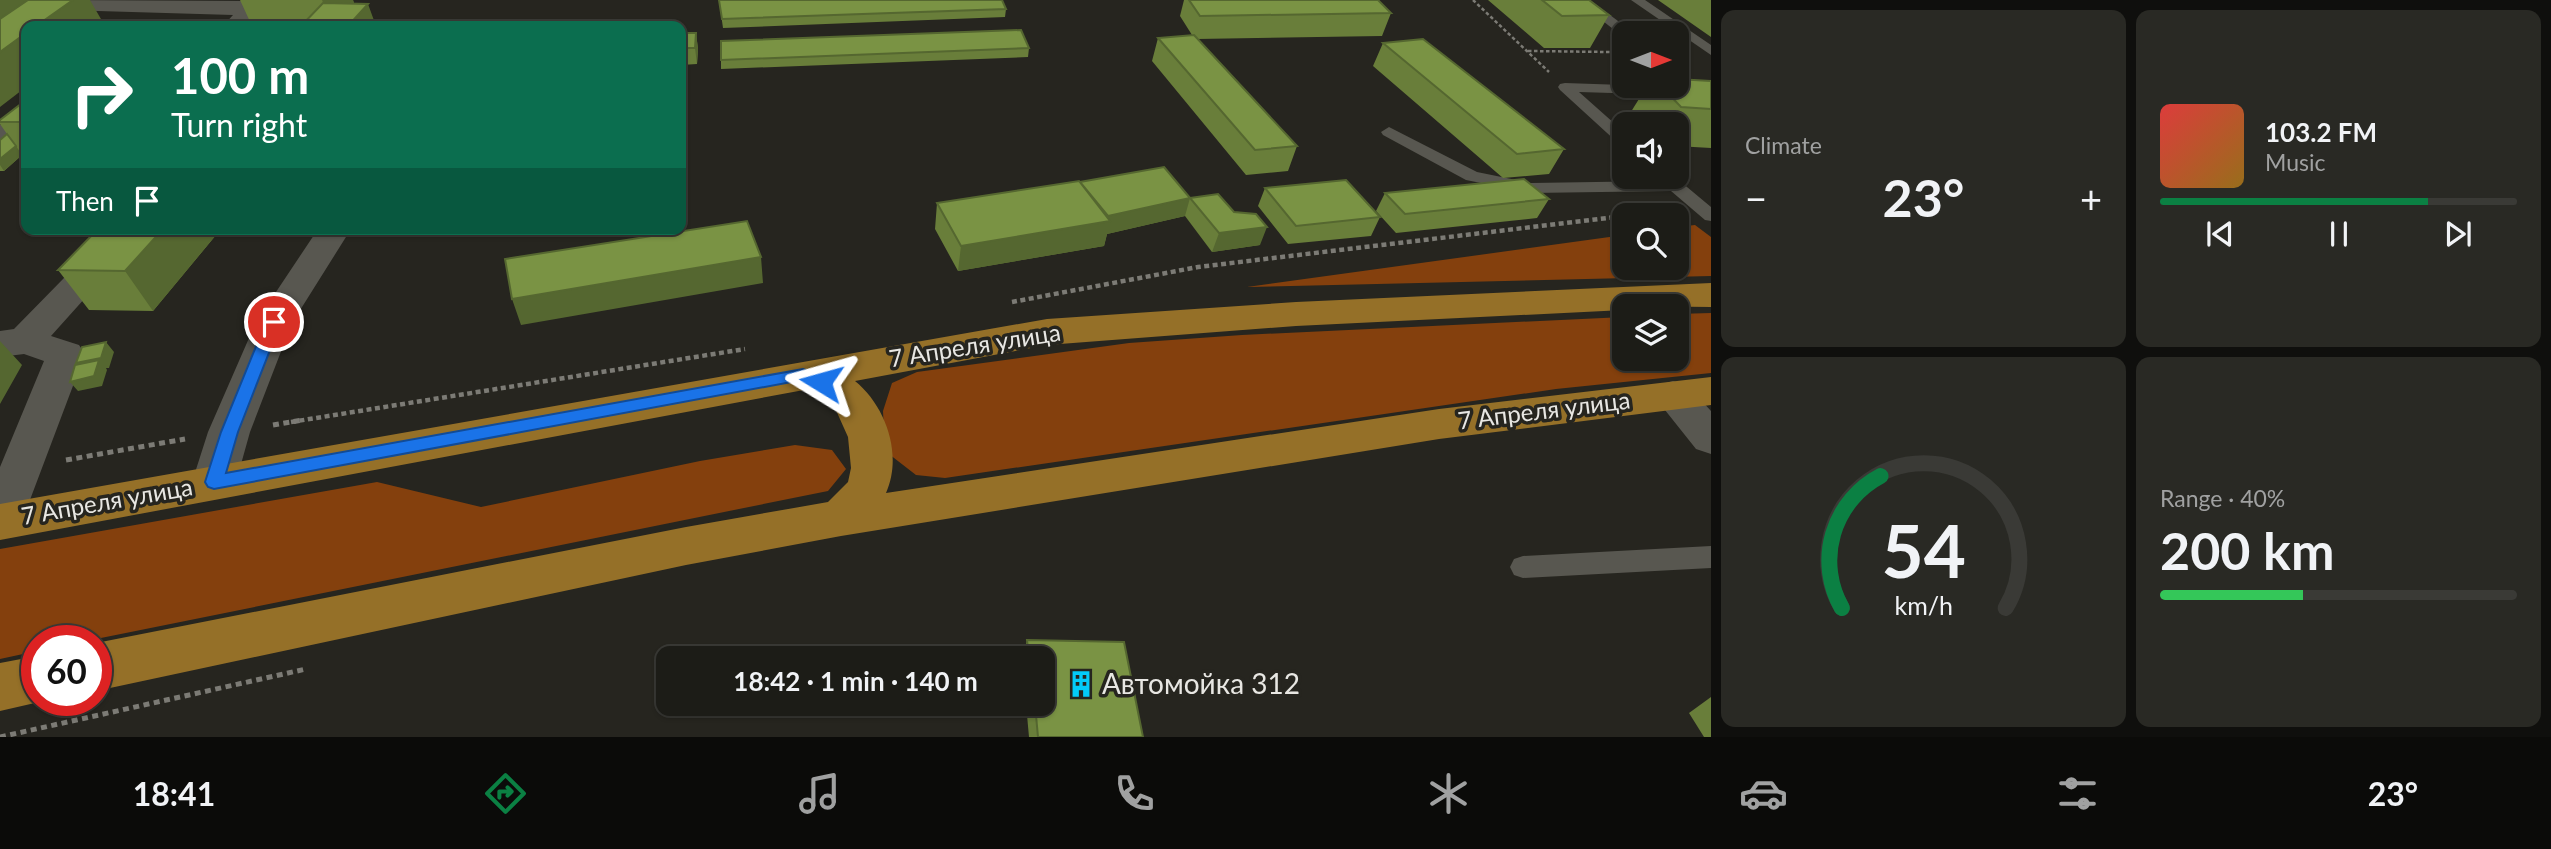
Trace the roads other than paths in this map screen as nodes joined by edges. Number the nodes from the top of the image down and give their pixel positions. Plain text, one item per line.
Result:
1 (1582, 0) edge
2 (1637, 0) edge
3 (165, 5) junction
4 (56, 6) edge
5 (145, 21) edge
6 (240, 21) edge
7 (1612, 22) edge
8 (1711, 51) edge
9 (1711, 92) edge
10 (21, 122) edge
11 (1612, 129) edge
12 (1388, 132) dead end
13 (0, 139) edge
14 (1612, 184) edge
15 (1679, 189) edge
16 (1690, 199) junction
17 (1711, 200) edge
18 (1711, 216) edge
19 (125, 235) edge
20 (331, 235) edge
21 (1711, 295) edge
22 (12, 342) edge
23 (803, 374) junction
24 (1692, 393) edge
25 (1711, 438) edge
26 (214, 482) junction
27 (841, 518) junction
28 (0, 522) edge
29 (1711, 557) edge
30 (1522, 567) dead end
31 (112, 664) edge
32 (21, 683) edge
33 (0, 687) edge

1 - 7 lane
2 - 8 lane
3 - 4 street
3 - 5 street
3 - 6 street
9 - 11 lane
10 - 13 street
12 - 14 lane
15 - 16 lane
16 - 17 lane
16 - 18 lane
19 - 22 street
20 - 26 street
21 - 23 main road, 7 Апреля улица
22 - 28 street
23 - 26 main road, 7 Апреля улица
23 - 27 main road
24 - 25 street
24 - 27 main road, 7 Апреля улица
26 - 28 main road, 7 Апреля улица
27 - 31 main road, 7 Апреля улица
29 - 30 lane
32 - 33 main road

